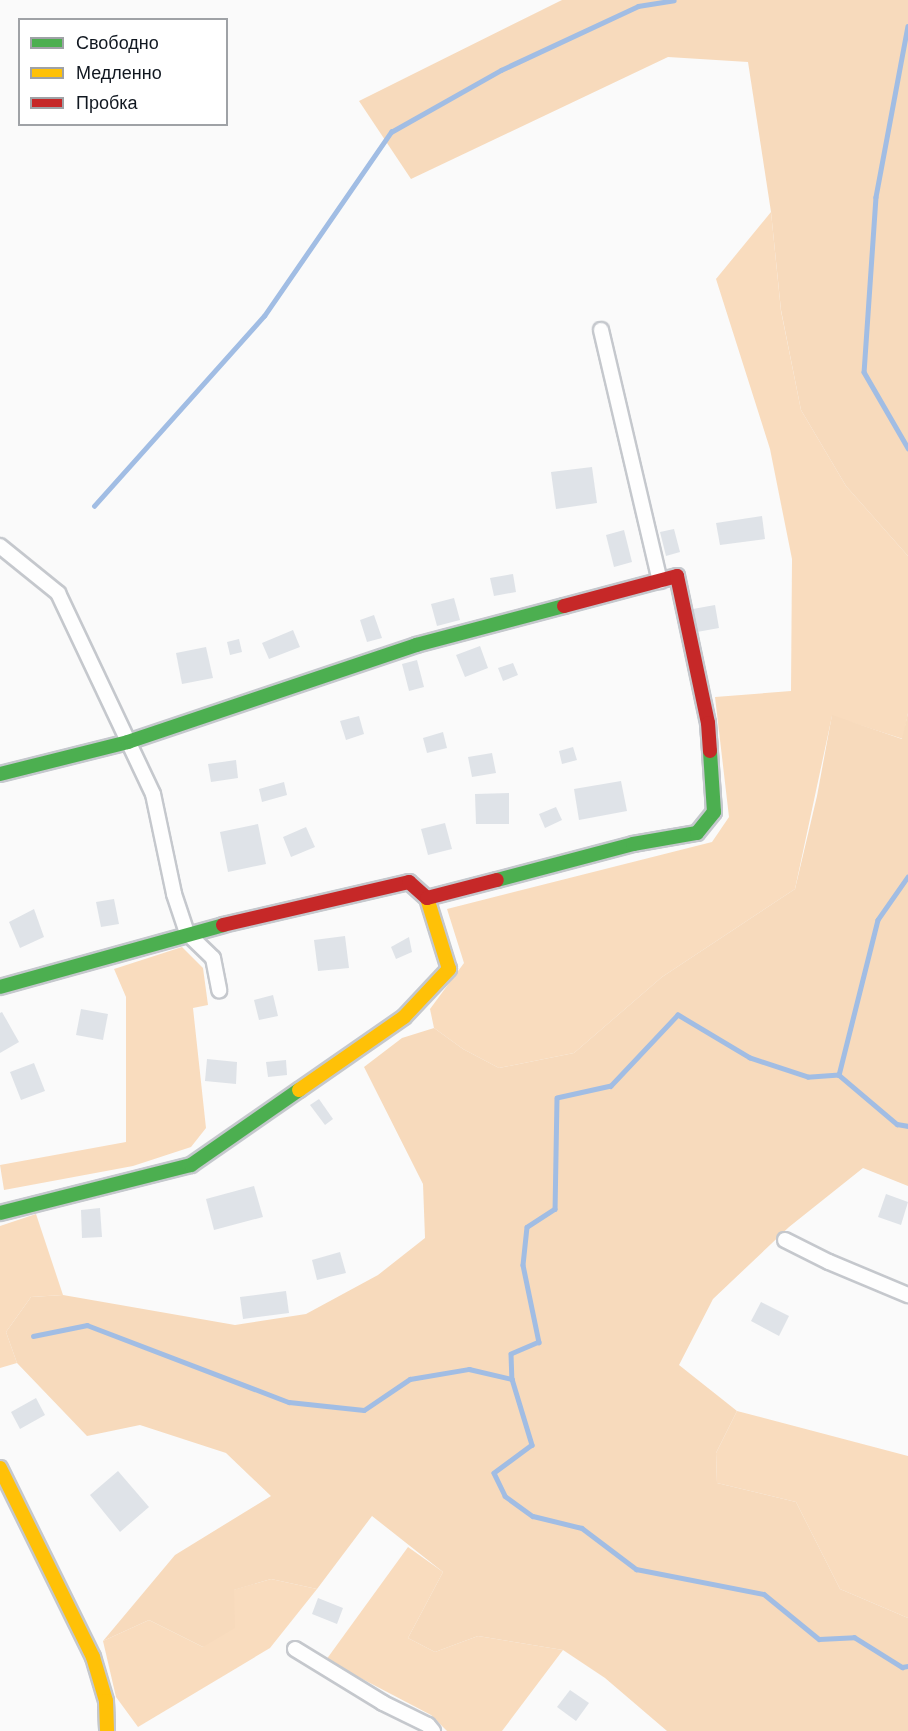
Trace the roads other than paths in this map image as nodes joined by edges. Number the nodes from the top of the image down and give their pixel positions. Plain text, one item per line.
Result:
1 (601, 330) dead end
2 (0, 546) edge
3 (660, 581) junction
4 (129, 742) junction
5 (0, 774) edge
6 (426, 898) junction
7 (187, 933) junction
8 (0, 987) edge
9 (219, 990) dead end
10 (0, 1213) edge
11 (785, 1240) dead end
12 (908, 1294) edge
13 (0, 1468) edge
14 (295, 1648) dead end
15 (107, 1731) edge
16 (433, 1731) edge

1 - 3 street
2 - 4 street
3 - 4 street
3 - 6 street
4 - 5 street
4 - 7 street
6 - 7 street
6 - 10 street
7 - 8 street
7 - 9 street
11 - 12 street
13 - 15 street
14 - 16 street

